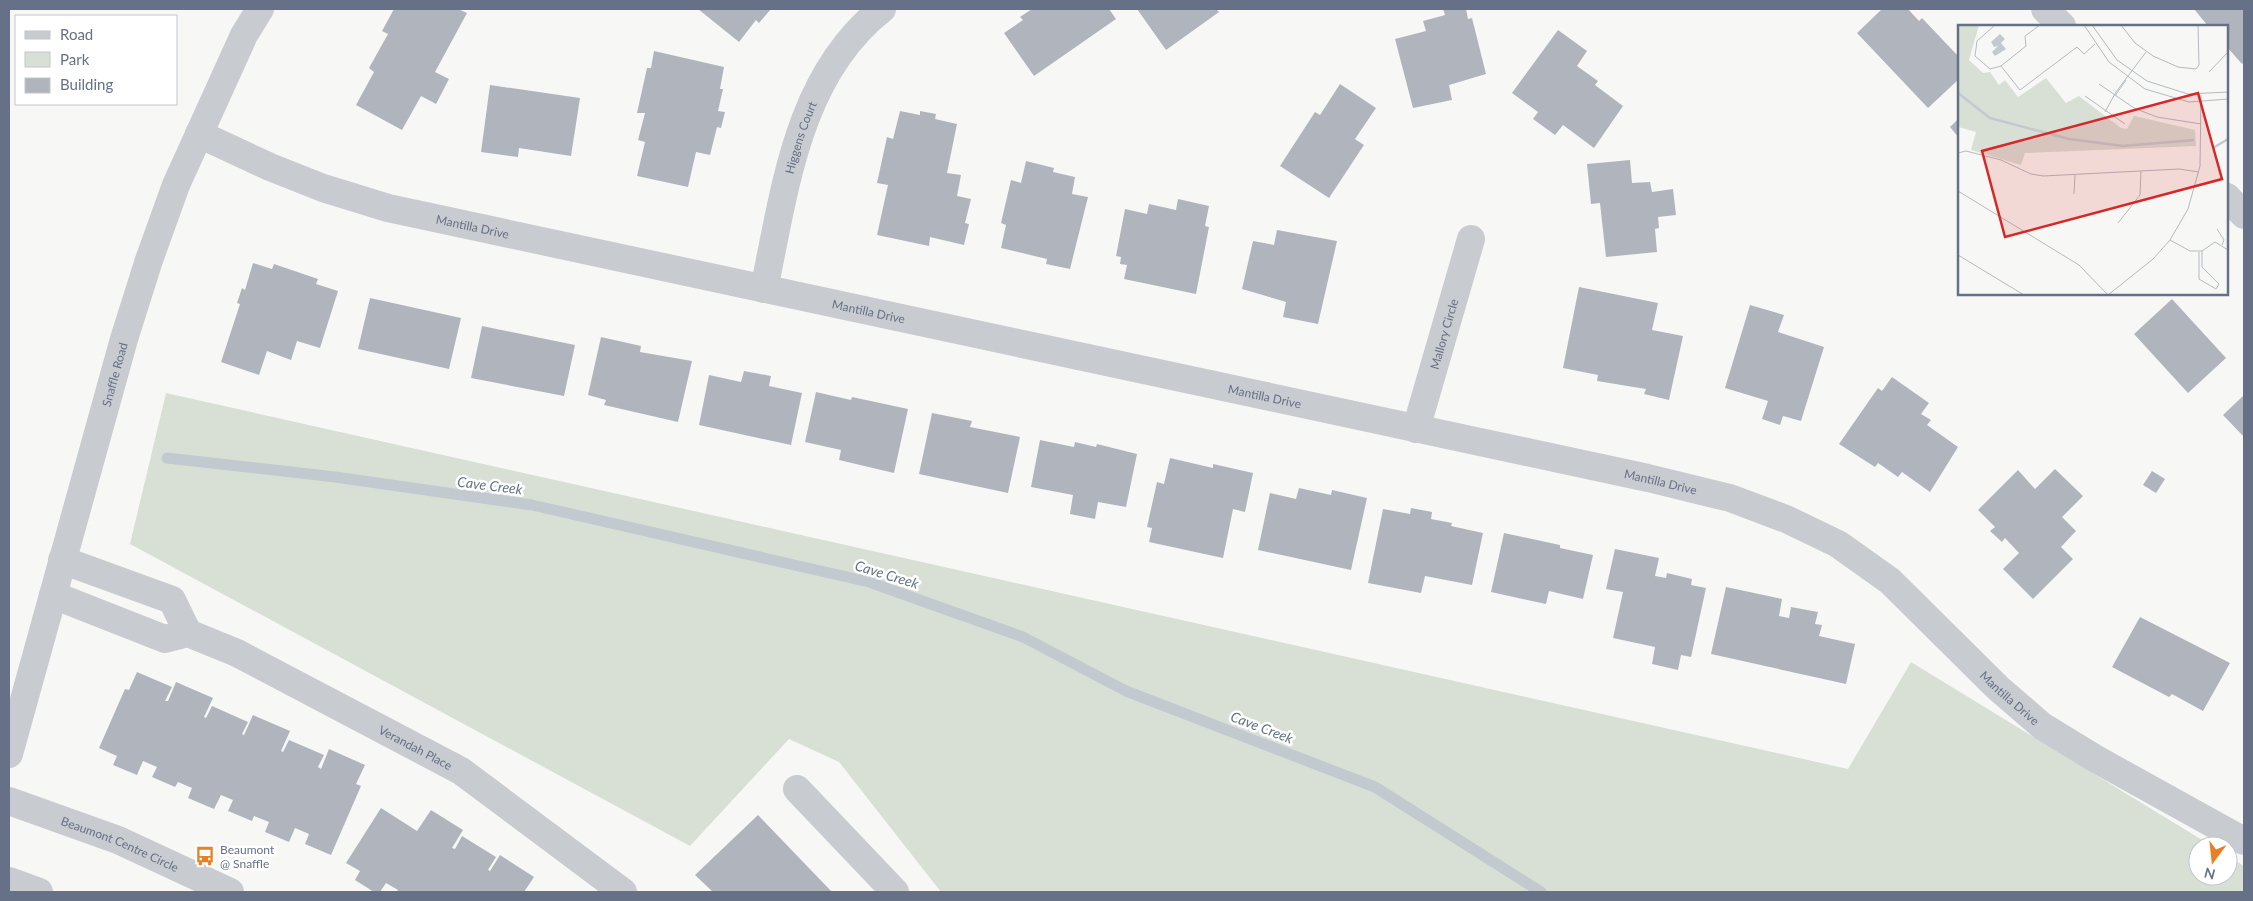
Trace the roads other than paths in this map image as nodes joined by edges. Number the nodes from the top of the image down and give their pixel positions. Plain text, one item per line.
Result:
1 (260, 9) edge
2 (882, 9) edge
3 (2045, 9) edge
4 (2061, 25) edge
5 (199, 134) junction
6 (2228, 198) edge
7 (2244, 215) edge
8 (1470, 239) dead end
9 (764, 289) junction
10 (1416, 429) junction
11 (62, 560) junction
12 (53, 595) junction
13 (188, 633) junction
14 (9, 754) edge
15 (797, 789) dead end
16 (9, 801) edge
17 (2244, 841) edge
18 (9, 881) edge
19 (39, 892) edge
20 (230, 892) edge
21 (623, 892) edge
22 (895, 892) edge

1 - 5 street, Snaffle Road
2 - 9 street, Higgens Court
3 - 4 street
5 - 9 street, Mantilla Drive
5 - 11 street, Snaffle Road
6 - 7 street
8 - 10 street, Mallory Circle
9 - 10 street, Mantilla Drive
10 - 17 street, Mantilla Drive
11 - 12 street, Snaffle Road
11 - 13 street
12 - 13 street
12 - 14 street, Snaffle Road
13 - 21 street, Verandah Place
15 - 22 street
16 - 20 street, Beaumont Centre Circle
18 - 19 street

